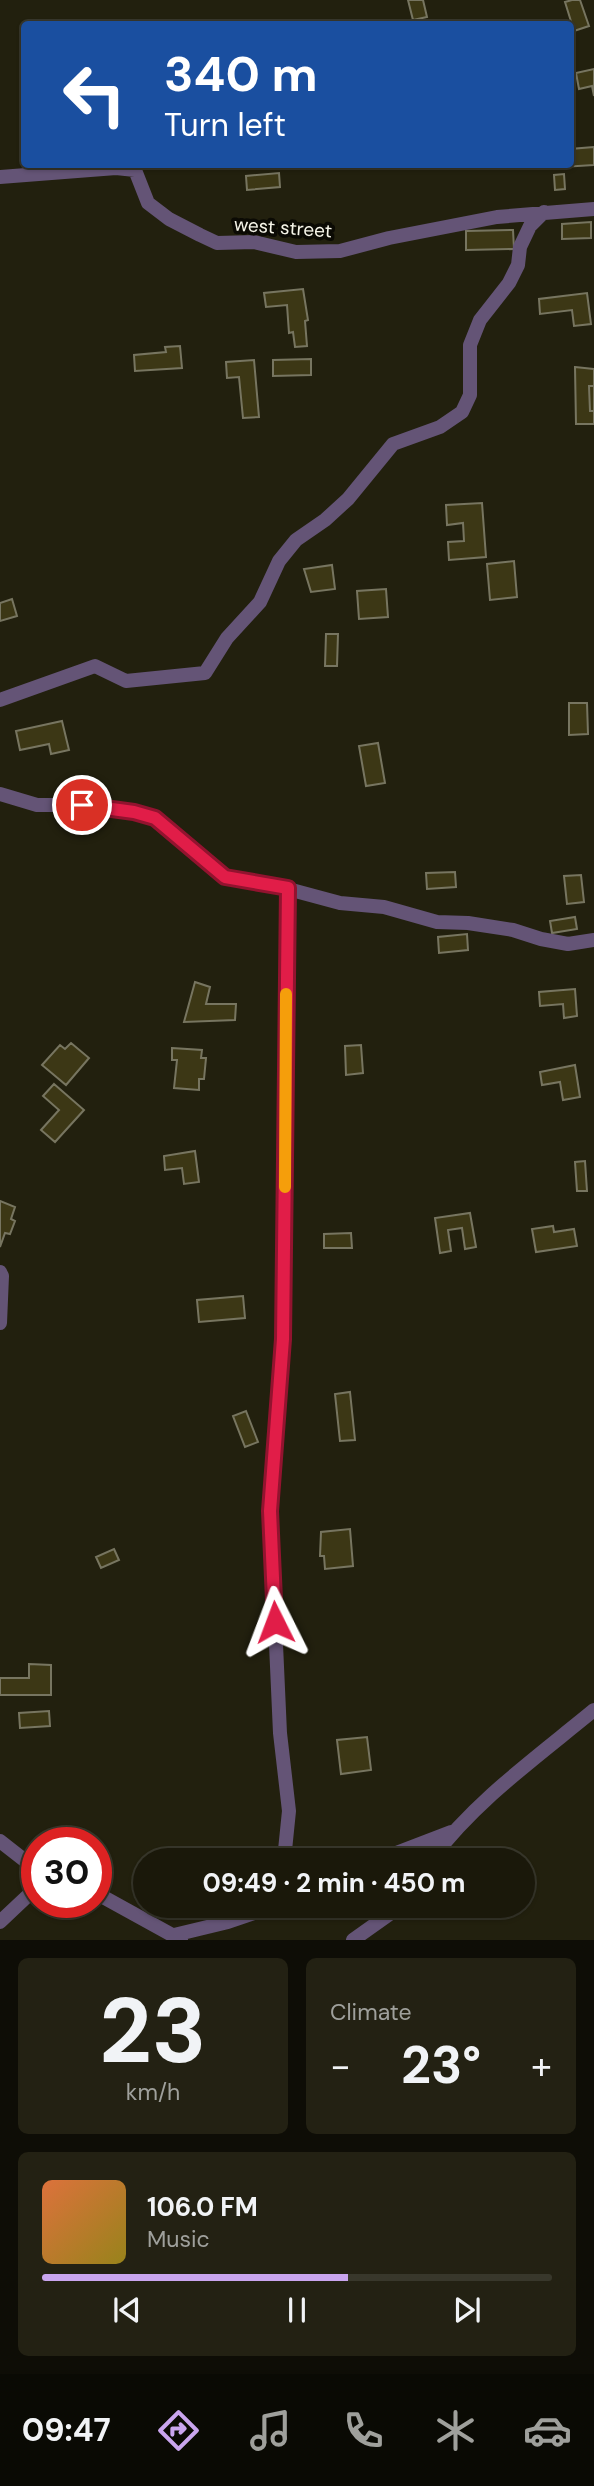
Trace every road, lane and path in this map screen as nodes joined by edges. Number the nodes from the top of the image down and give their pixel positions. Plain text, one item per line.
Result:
1 (0, 177) edge
2 (594, 209) edge
3 (544, 212) junction
4 (0, 699) edge
5 (0, 794) edge
6 (288, 888) junction
7 (594, 940) edge
8 (0, 1272) edge
9 (0, 1323) edge
10 (594, 1710) edge
11 (453, 1831) junction
12 (0, 1842) edge
13 (285, 1848) edge
14 (408, 1848) edge
15 (440, 1848) edge
16 (21, 1858) edge
17 (21, 1902) edge
18 (112, 1902) edge
19 (239, 1918) edge
20 (384, 1918) edge
21 (0, 1922) edge
22 (178, 1937) edge
23 (353, 1940) edge

1 - 3 street, west street
2 - 3 street, west street
3 - 4 street
5 - 6 street
6 - 7 street
6 - 13 street
8 - 9 street
10 - 11 street
11 - 14 street
11 - 15 street
12 - 16 street
17 - 21 street
18 - 22 street
19 - 22 street
20 - 23 street

